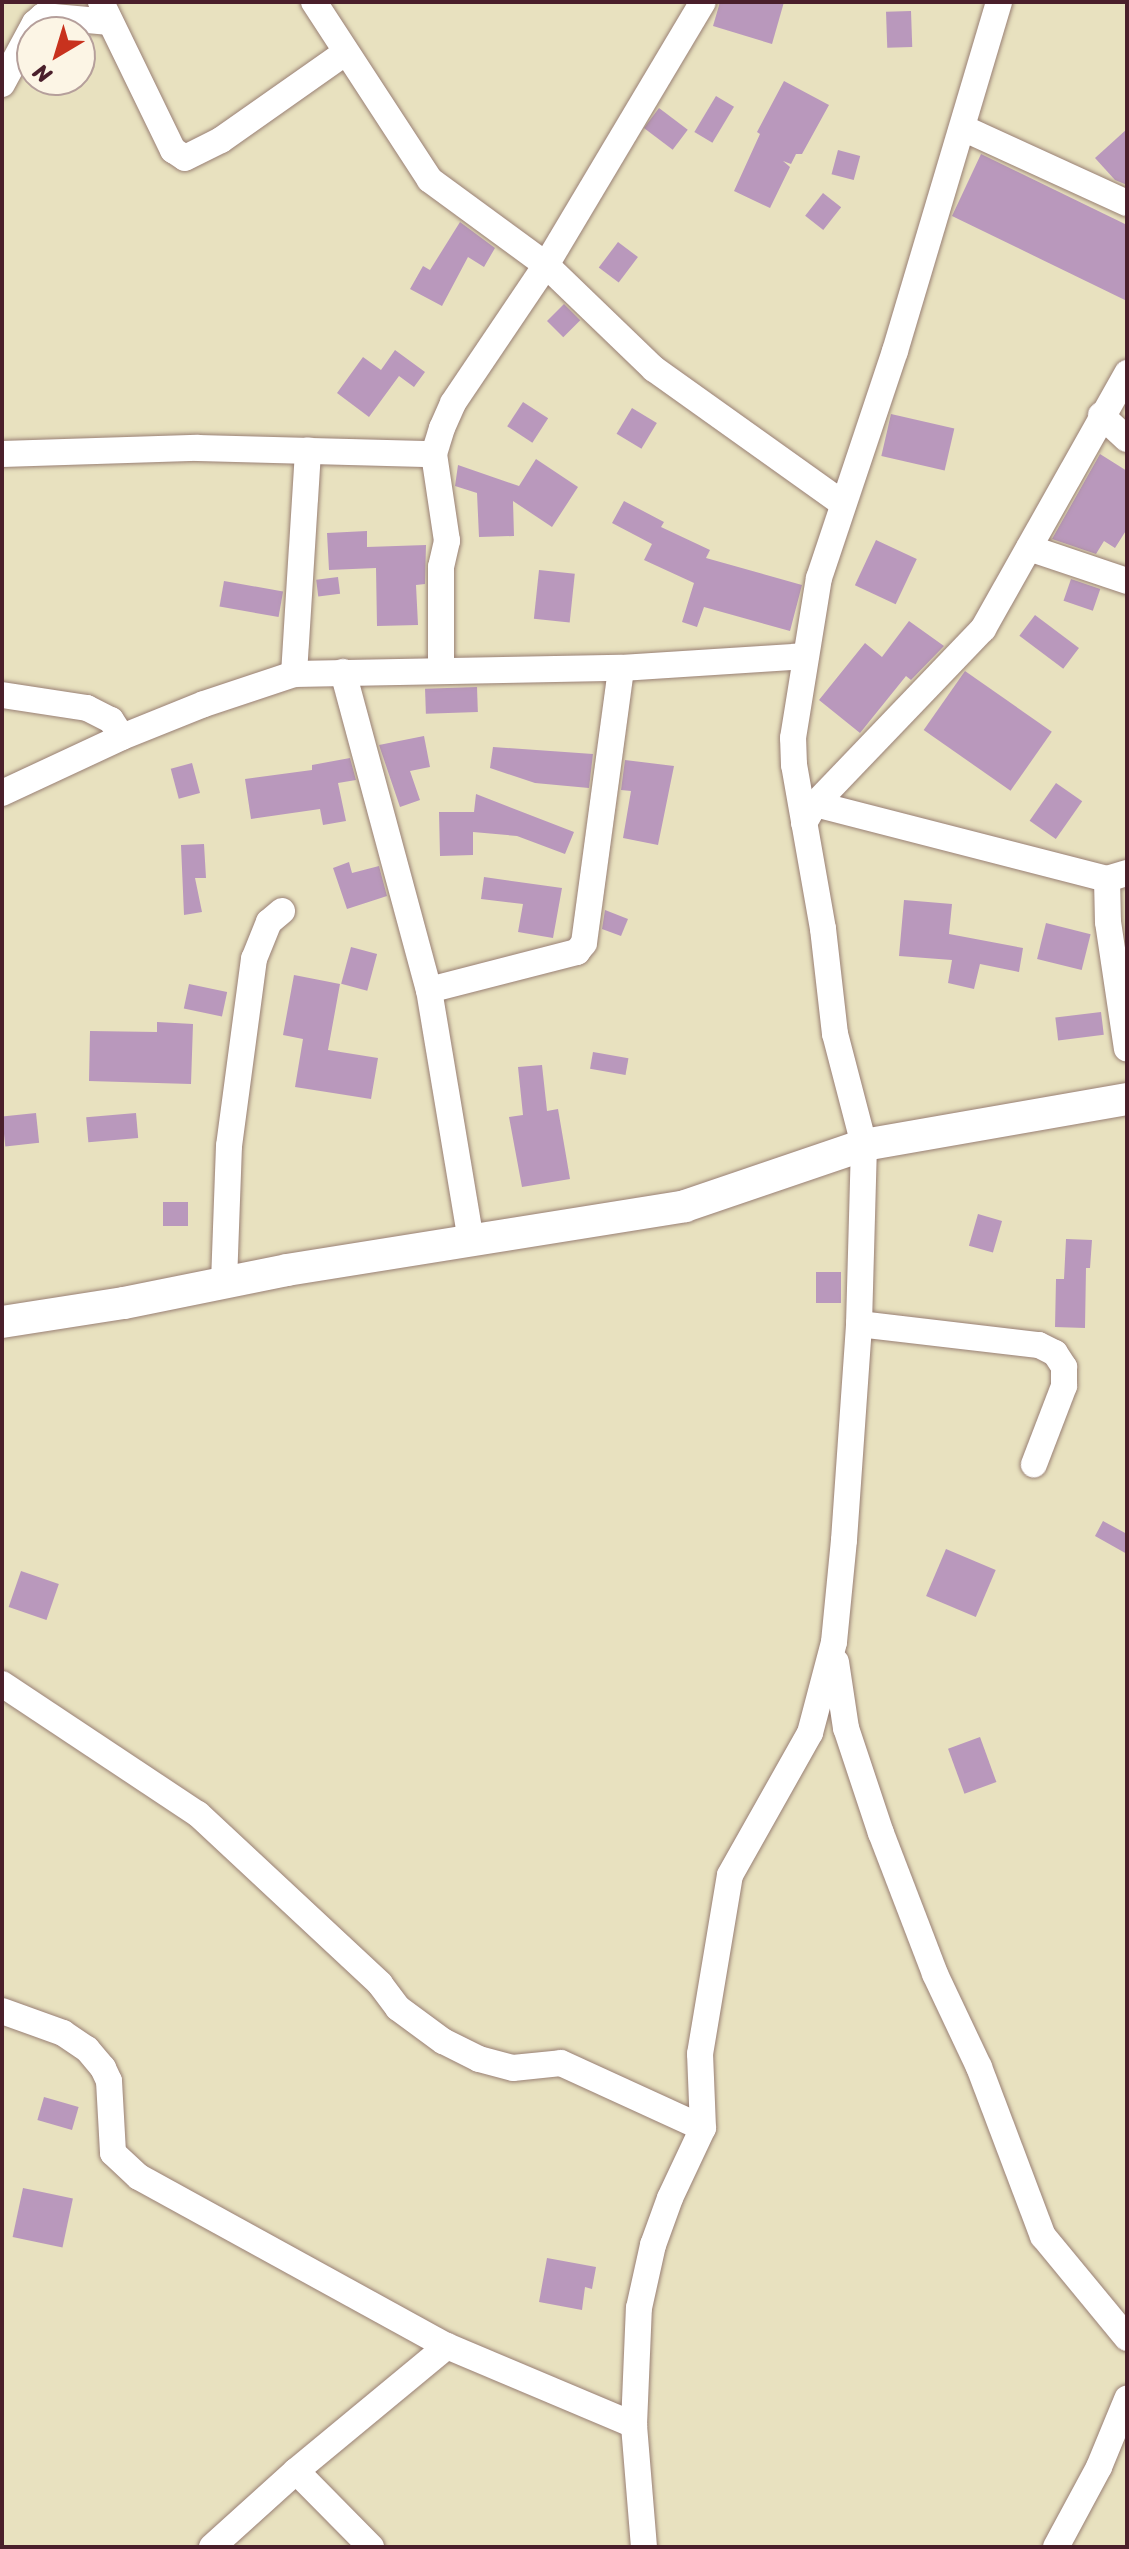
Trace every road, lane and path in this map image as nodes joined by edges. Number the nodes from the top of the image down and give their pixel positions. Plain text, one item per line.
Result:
1 (314, 2) edge
2 (703, 2) edge
3 (999, 2) edge
4 (106, 12) edge
5 (345, 53) junction
6 (2, 84) edge
7 (963, 128) junction
8 (1127, 203) edge
9 (546, 265) junction
10 (1127, 373) edge
11 (1101, 415) junction
12 (1127, 439) edge
13 (308, 450) junction
14 (2, 454) edge
15 (434, 454) junction
16 (842, 503) junction
17 (1029, 548) junction
18 (1127, 581) edge
19 (806, 656) junction
20 (621, 668) junction
21 (441, 669) junction
22 (343, 672) junction
23 (294, 674) junction
24 (2, 695) edge
25 (122, 737) junction
26 (2, 793) edge
27 (809, 814) junction
28 (1117, 876) edge
29 (282, 911) dead end
30 (429, 990) junction
31 (1127, 1049) edge
32 (1127, 1099) edge
33 (864, 1145) junction
34 (471, 1240) junction
35 (224, 1282) junction
36 (2, 1322) edge
37 (859, 1324) junction
38 (1034, 1464) dead end
39 (834, 1642) junction
40 (2, 1684) edge
41 (2, 2011) edge
42 (703, 2128) junction
43 (1127, 2338) edge
44 (447, 2346) junction
45 (1127, 2399) edge
46 (634, 2425) junction
47 (296, 2471) junction
48 (212, 2547) edge
49 (371, 2547) edge
50 (644, 2547) edge
51 (1056, 2547) edge

1 - 5 street
2 - 9 street
3 - 7 street
4 - 5 street
4 - 6 street
5 - 9 street
7 - 8 street
7 - 16 street
9 - 15 street
9 - 16 street
10 - 11 street
11 - 12 street
11 - 17 street
13 - 14 street
13 - 15 street
13 - 23 street
15 - 21 street
16 - 19 street
17 - 18 street
17 - 27 street
19 - 20 street
19 - 27 street
20 - 21 street
20 - 30 street
21 - 22 street
22 - 23 street
22 - 30 street
23 - 25 street
24 - 25 street
25 - 26 street
27 - 28 street
27 - 33 street
28 - 31 street
29 - 35 street
30 - 34 street
32 - 33 street
33 - 34 street
33 - 37 street
34 - 35 street
35 - 36 street
37 - 38 street
37 - 39 street
39 - 42 street
39 - 43 street
40 - 42 street
41 - 44 street
42 - 46 street
44 - 46 street
44 - 47 street
45 - 51 street
46 - 50 street
47 - 48 street
47 - 49 street

